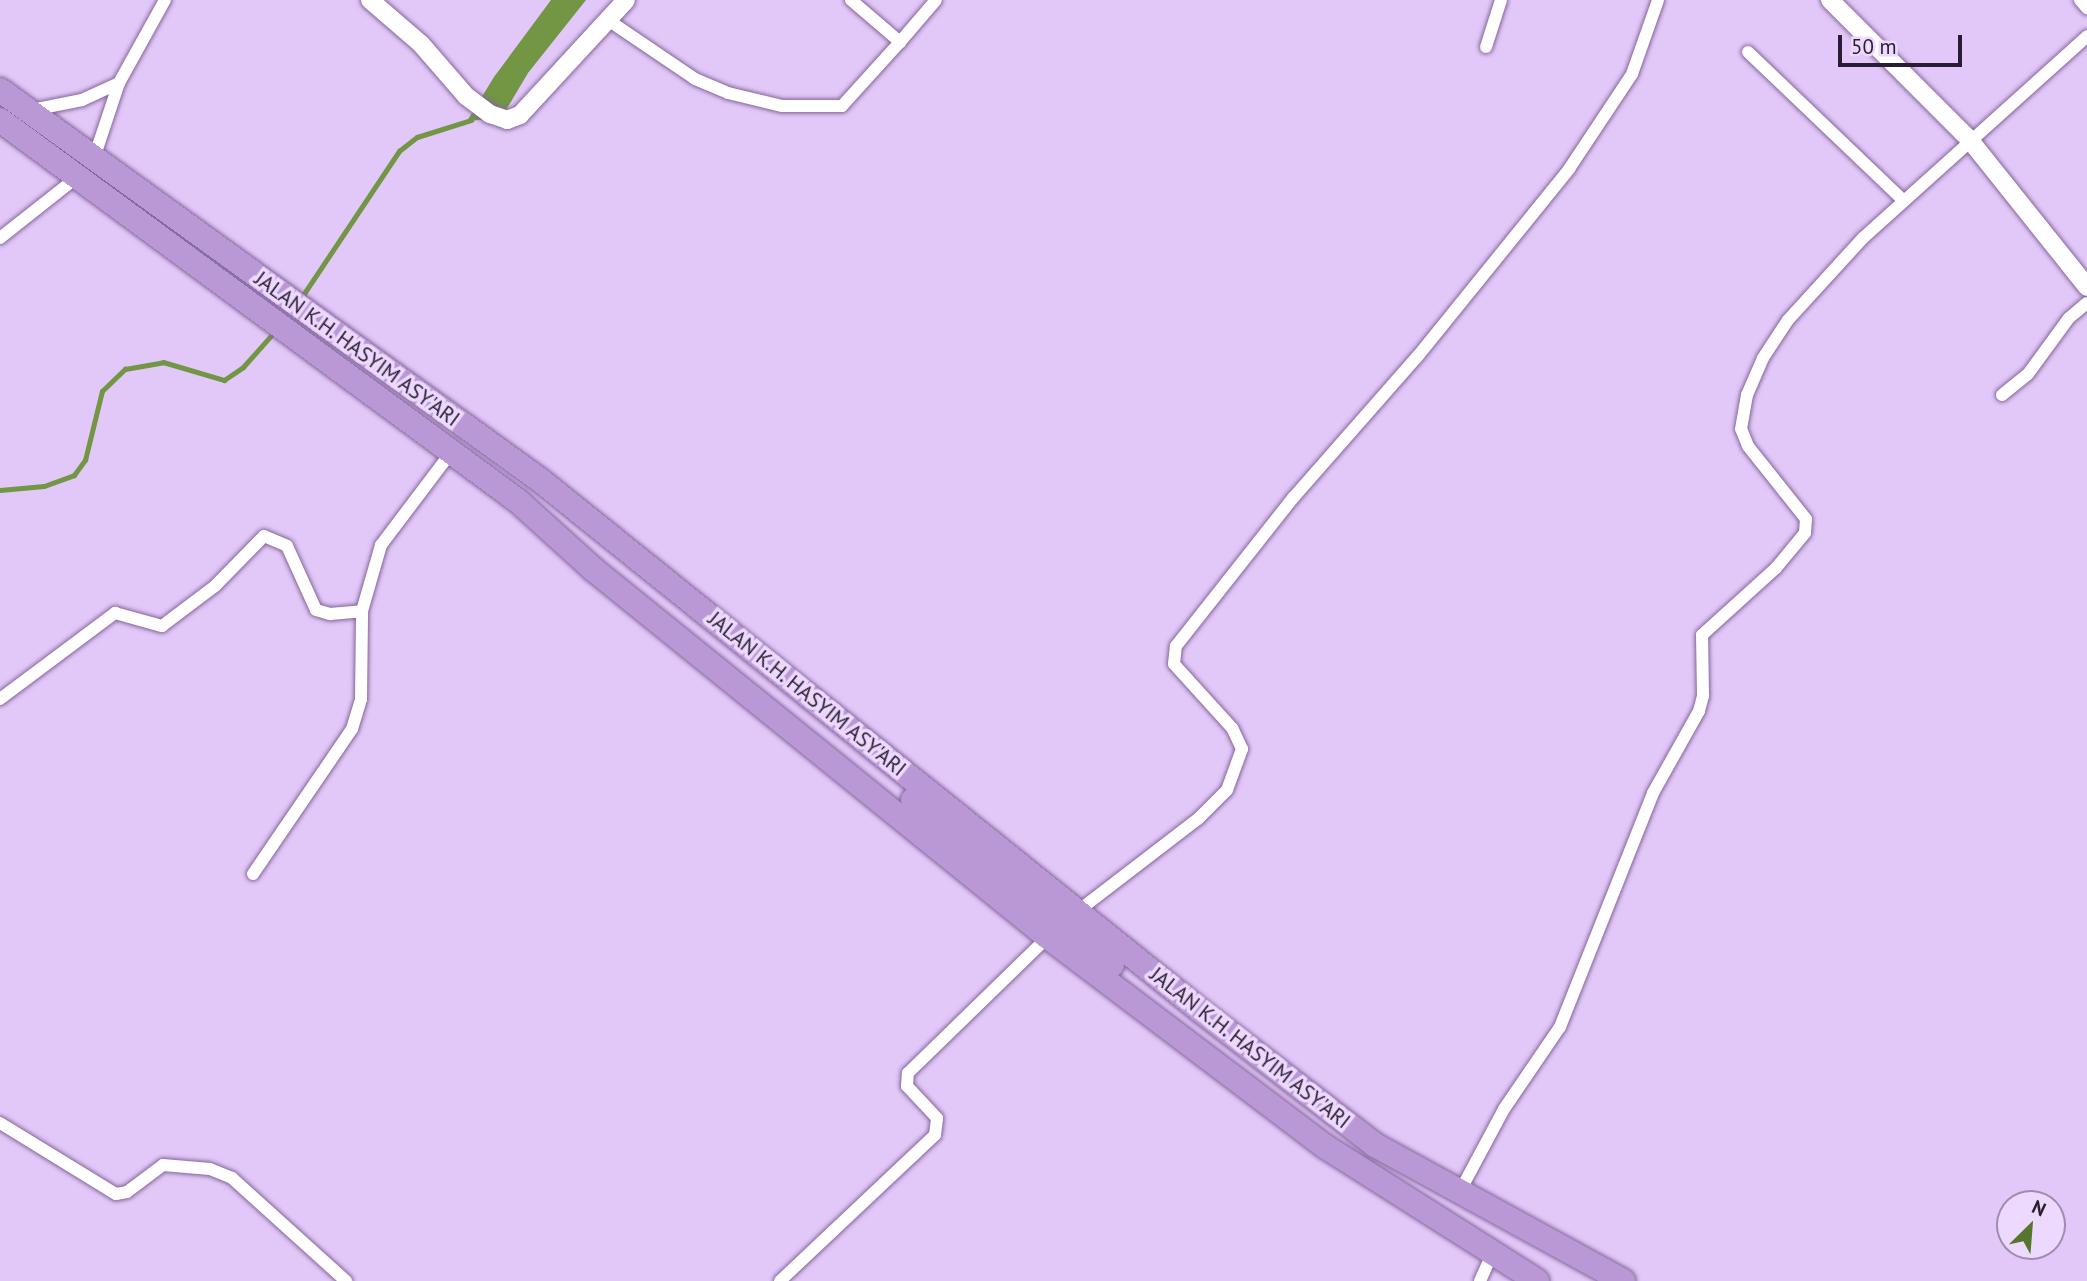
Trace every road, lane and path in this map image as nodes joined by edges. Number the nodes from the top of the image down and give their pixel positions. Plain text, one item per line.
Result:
1 (165, 0) edge
2 (370, 0) edge
3 (626, 0) edge
4 (850, 0) edge
5 (936, 0) edge
6 (1500, 0) edge
7 (1658, 0) edge
8 (1830, 0) edge
9 (2080, 0) edge
10 (2087, 8) edge
11 (608, 20) junction
12 (2087, 36) edge
13 (900, 41) junction
14 (1486, 47) dead end
15 (1748, 52) dead end
16 (119, 83) junction
17 (0, 90) edge
18 (0, 110) edge
19 (28, 111) junction
20 (0, 120) edge
21 (1969, 139) junction
22 (97, 161) junction
23 (79, 181) junction
24 (1903, 200) junction
25 (0, 238) edge
26 (2086, 285) edge
27 (2087, 303) edge
28 (2002, 395) dead end
29 (452, 452) junction
30 (362, 611) junction
31 (0, 699) edge
32 (816, 702) junction
33 (923, 836) junction
34 (993, 843) junction
35 (253, 874) dead end
36 (1078, 911) junction
37 (1048, 937) junction
38 (1127, 996) junction
39 (0, 1122) edge
40 (1459, 1194) junction
41 (1522, 1228) junction
42 (1491, 1256) junction
43 (346, 1281) edge
44 (780, 1281) edge
45 (1480, 1281) edge
46 (1537, 1281) edge
47 (1589, 1281) edge
48 (1623, 1281) edge

1 - 16 street
2 - 11 street
3 - 11 street
4 - 13 street
5 - 13 street
6 - 14 street
7 - 36 street
8 - 21 street
9 - 10 street
11 - 13 street
12 - 21 street
15 - 24 street
16 - 19 street
16 - 22 street
17 - 19 highway, JALAN K.H. HASYIM ASY'ARI
18 - 19 street
19 - 22 highway, JALAN K.H. HASYIM ASY'ARI
20 - 23 highway, JALAN K.H. HASYIM ASY'ARI
21 - 24 street
21 - 26 street
22 - 32 highway, JALAN K.H. HASYIM ASY'ARI
23 - 25 street
23 - 29 highway, JALAN K.H. HASYIM ASY'ARI
24 - 40 street
27 - 28 street
29 - 30 street
29 - 33 highway, JALAN K.H. HASYIM ASY'ARI
30 - 31 street
30 - 35 street
32 - 33 highway
32 - 34 highway, JALAN K.H. HASYIM ASY'ARI
33 - 37 highway, JALAN K.H. HASYIM ASY'ARI
34 - 36 highway, JALAN K.H. HASYIM ASY'ARI
34 - 38 highway
36 - 40 highway, JALAN K.H. HASYIM ASY'ARI
37 - 38 highway, JALAN K.H. HASYIM ASY'ARI
37 - 44 street
38 - 42 highway, JALAN K.H. HASYIM ASY'ARI
39 - 43 street
40 - 41 highway, JALAN K.H. HASYIM ASY'ARI
41 - 47 highway
41 - 48 highway, JALAN K.H. HASYIM ASY'ARI
42 - 45 street
42 - 46 highway, JALAN K.H. HASYIM ASY'ARI

